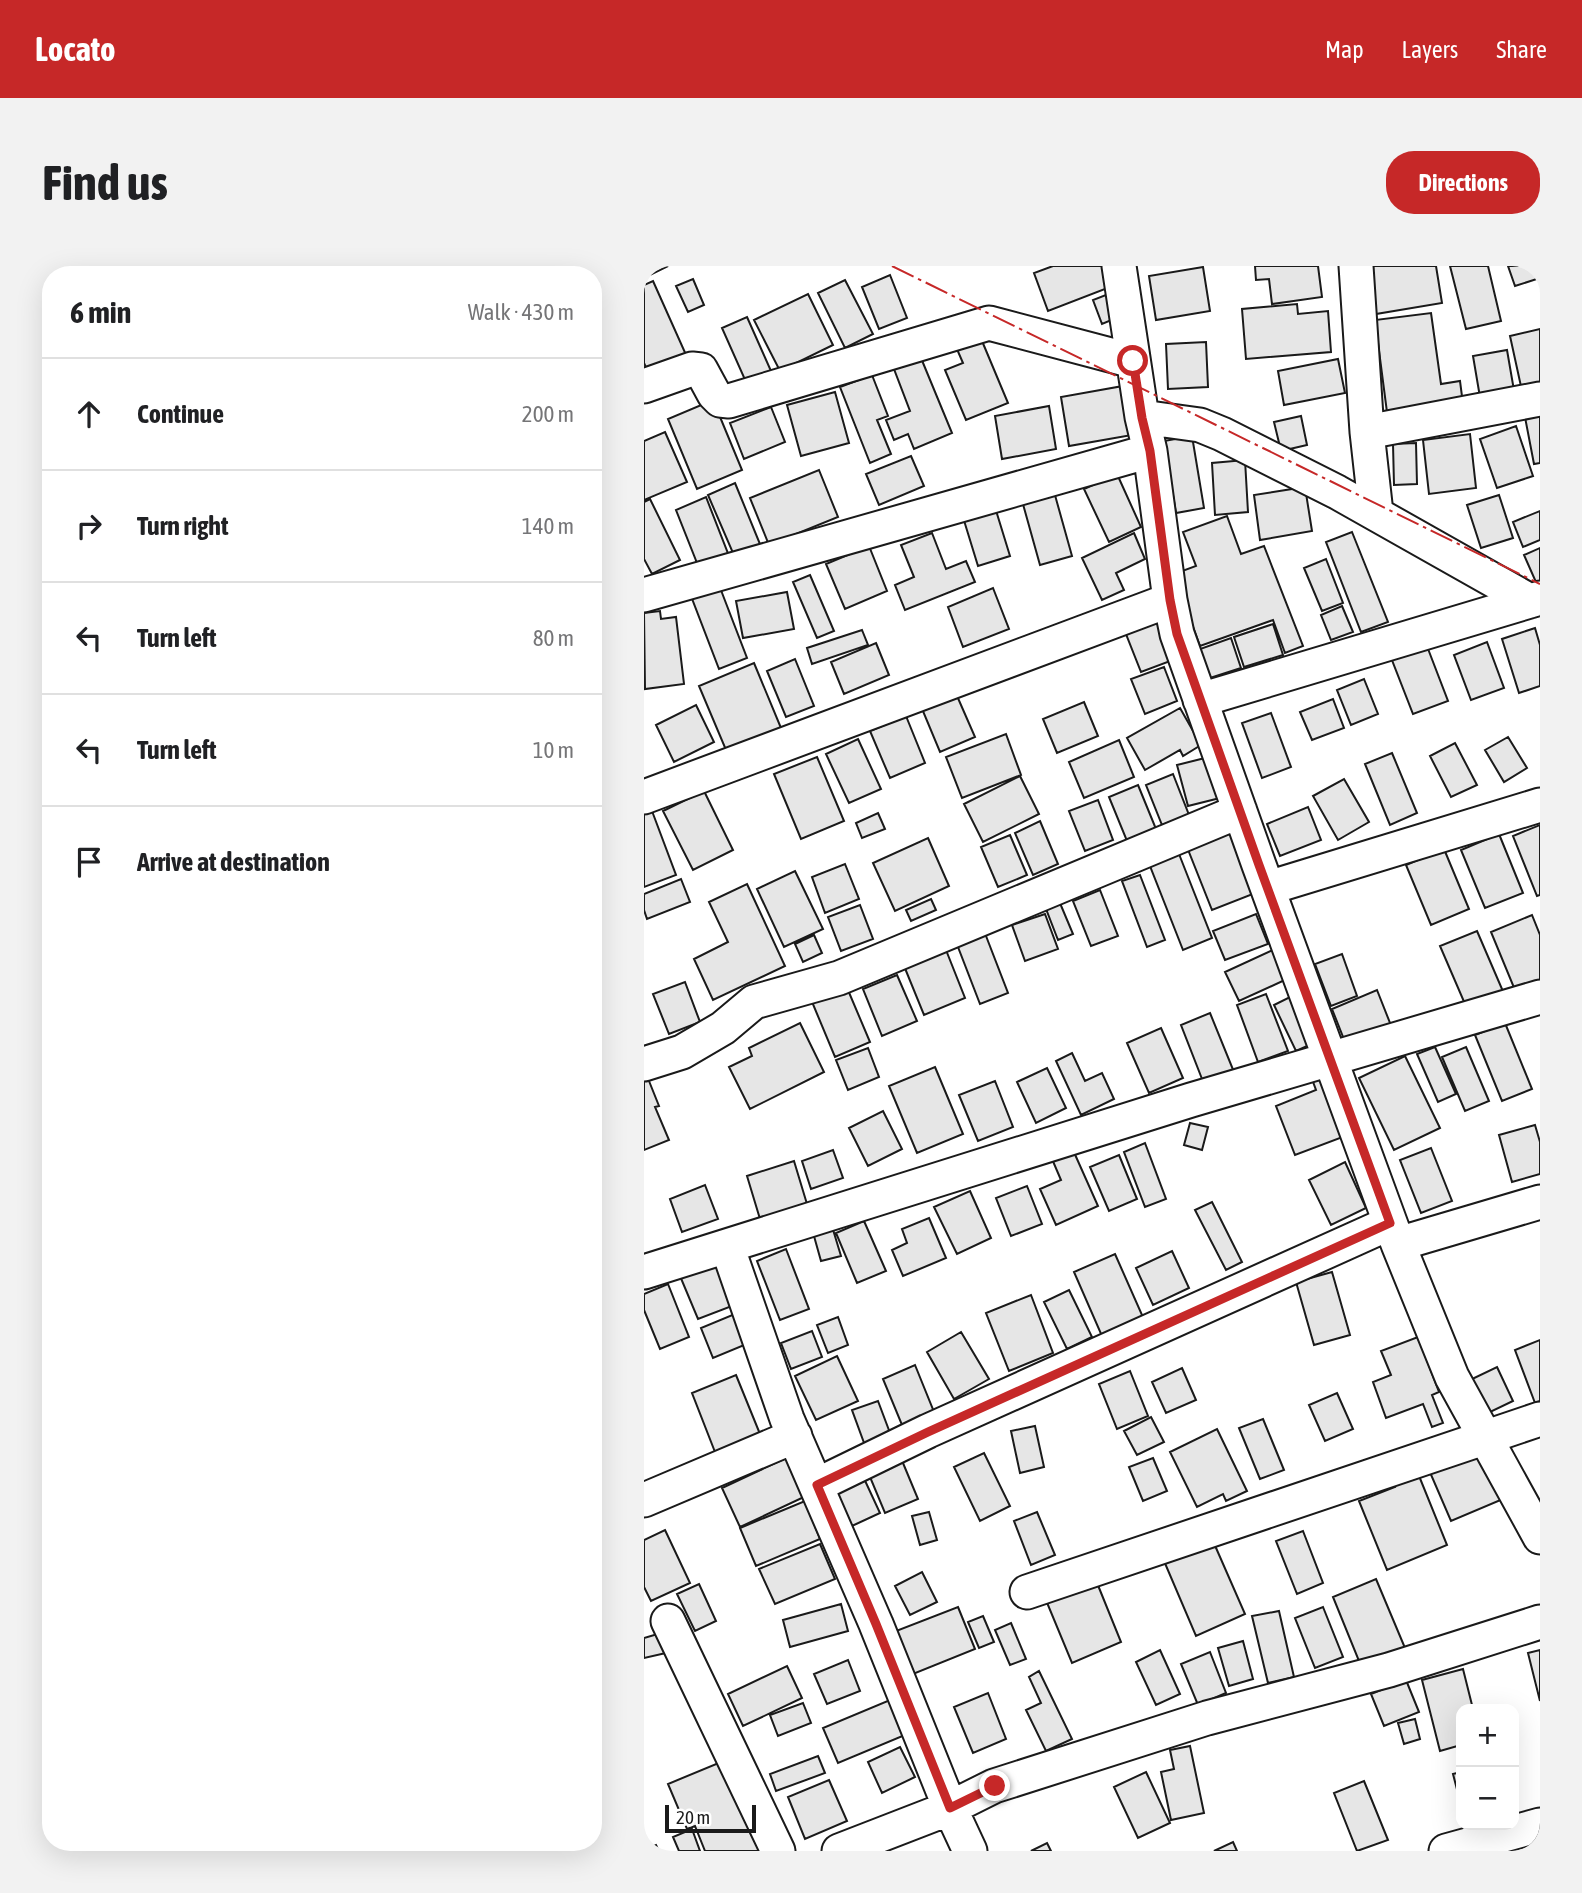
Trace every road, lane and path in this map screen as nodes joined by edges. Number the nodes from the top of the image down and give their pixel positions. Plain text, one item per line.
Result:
1 (1119, 266) edge
2 (1356, 266) edge
3 (1133, 361) junction
4 (644, 386) edge
5 (1540, 399) edge
6 (1142, 418) junction
7 (1367, 432) junction
8 (1150, 451) junction
9 (1376, 513) junction
10 (644, 595) edge
11 (1535, 599) edge
12 (1170, 600) junction
13 (1200, 700) junction
14 (644, 797) edge
15 (1540, 805) edge
16 (1240, 811) junction
17 (1268, 888) junction
18 (1540, 998) edge
19 (1330, 1059) junction
20 (644, 1064) edge
21 (1540, 1202) edge
22 (1394, 1233) junction
23 (727, 1247) junction
24 (644, 1272) edge
25 (1540, 1419) edge
26 (794, 1436) junction
27 (1485, 1437) junction
28 (817, 1485) junction
29 (644, 1500) edge
30 (1540, 1537) edge
31 (1027, 1592) dead end
32 (668, 1621) dead end
33 (1540, 1622) edge
34 (950, 1808) junction
35 (1540, 1825) edge
36 (778, 1851) edge
37 (839, 1851) edge
38 (970, 1851) edge
39 (1446, 1851) edge

1 - 3 street
2 - 7 street
3 - 4 street
3 - 6 street
5 - 7 street
6 - 8 street
6 - 9 street
7 - 9 street
8 - 10 street
8 - 12 street
9 - 11 street
11 - 13 street
12 - 13 street
12 - 14 street
13 - 16 street
15 - 17 street
16 - 17 street
16 - 20 street
17 - 19 street
18 - 19 street
19 - 22 street
19 - 23 street
21 - 22 street
22 - 27 street
22 - 28 street
23 - 24 street
23 - 26 street
25 - 27 street
26 - 28 street
26 - 29 street
27 - 30 street
27 - 31 street
28 - 34 street
32 - 36 street
33 - 34 street
34 - 37 street
34 - 38 street
35 - 39 street

